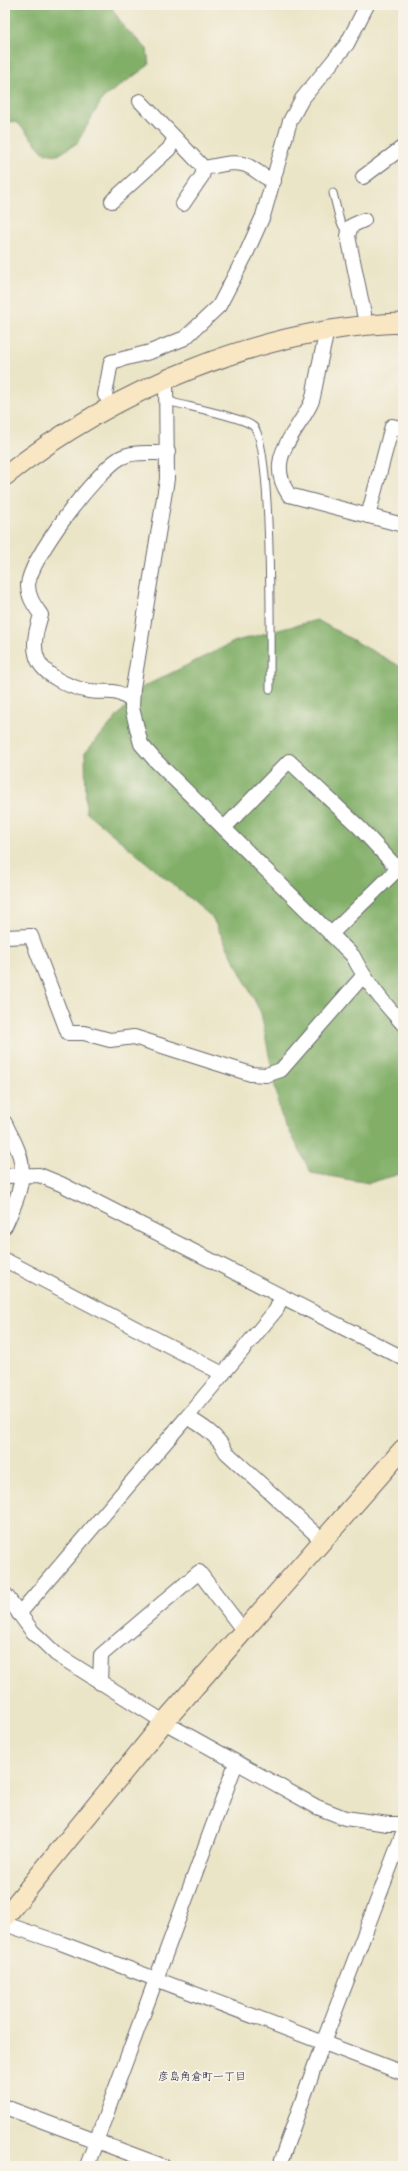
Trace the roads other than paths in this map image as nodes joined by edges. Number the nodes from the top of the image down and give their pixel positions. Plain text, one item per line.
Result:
1 (367, 5) edge
2 (140, 101) dead end
3 (175, 138) junction
4 (403, 148) edge
5 (204, 168) junction
6 (363, 178) dead end
7 (274, 181) junction
8 (333, 193) dead end
9 (112, 201) dead end
10 (183, 204) dead end
11 (364, 220) dead end
12 (348, 236) junction
13 (364, 314) dead end
14 (403, 323) edge
15 (327, 331) junction
16 (166, 379) junction
17 (104, 395) dead end
18 (167, 399) junction
19 (403, 429) edge
20 (168, 452) junction
21 (5, 476) edge
22 (368, 516) junction
23 (403, 525) edge
24 (270, 690) dead end
25 (132, 701) junction
26 (224, 828) junction
27 (400, 867) edge
28 (332, 933) junction
29 (5, 937) edge
30 (363, 976) junction
31 (403, 1024) edge
32 (5, 1123) edge
33 (22, 1175) junction
34 (5, 1176) edge
35 (5, 1226) edge
36 (5, 1260) edge
37 (282, 1296) junction
38 (403, 1358) edge
39 (223, 1374) junction
40 (187, 1417) junction
41 (403, 1449) edge
42 (322, 1540) junction
43 (6, 1596) edge
44 (19, 1614) junction
45 (243, 1630) junction
46 (100, 1683) junction
47 (164, 1722) junction
48 (236, 1763) junction
49 (403, 1824) edge
50 (403, 1833) edge
51 (5, 1917) edge
52 (5, 1924) edge
53 (157, 1980) junction
54 (323, 2043) junction
55 (403, 2073) edge
56 (5, 2107) edge
57 (97, 2140) junction
58 (87, 2166) edge
59 (163, 2166) edge
60 (279, 2166) edge

1 - 7 street
2 - 3 street
3 - 5 street
3 - 9 street
4 - 6 street
5 - 7 street
5 - 10 street
7 - 17 street
8 - 12 lane
11 - 12 street
12 - 13 street
14 - 15 street
15 - 16 street
15 - 22 street
16 - 18 street
16 - 21 street
18 - 20 street
18 - 24 lane
19 - 22 street
20 - 25 street
20 - 25 street
22 - 23 street
25 - 26 street
26 - 27 street
26 - 28 street
27 - 28 street
28 - 30 street
29 - 30 street
30 - 31 street
32 - 33 street
33 - 34 street
33 - 35 street
33 - 37 street
36 - 39 street
37 - 38 street
37 - 39 street
39 - 40 street
40 - 42 street
40 - 44 street
41 - 42 street
42 - 45 street
43 - 44 street
44 - 46 street
45 - 46 street
45 - 47 street
46 - 47 street
47 - 48 street
47 - 51 street
48 - 49 street
48 - 53 street
50 - 54 street
52 - 53 street
53 - 54 street
53 - 57 street
54 - 55 street
54 - 60 street
56 - 57 street
57 - 58 street
57 - 59 street

